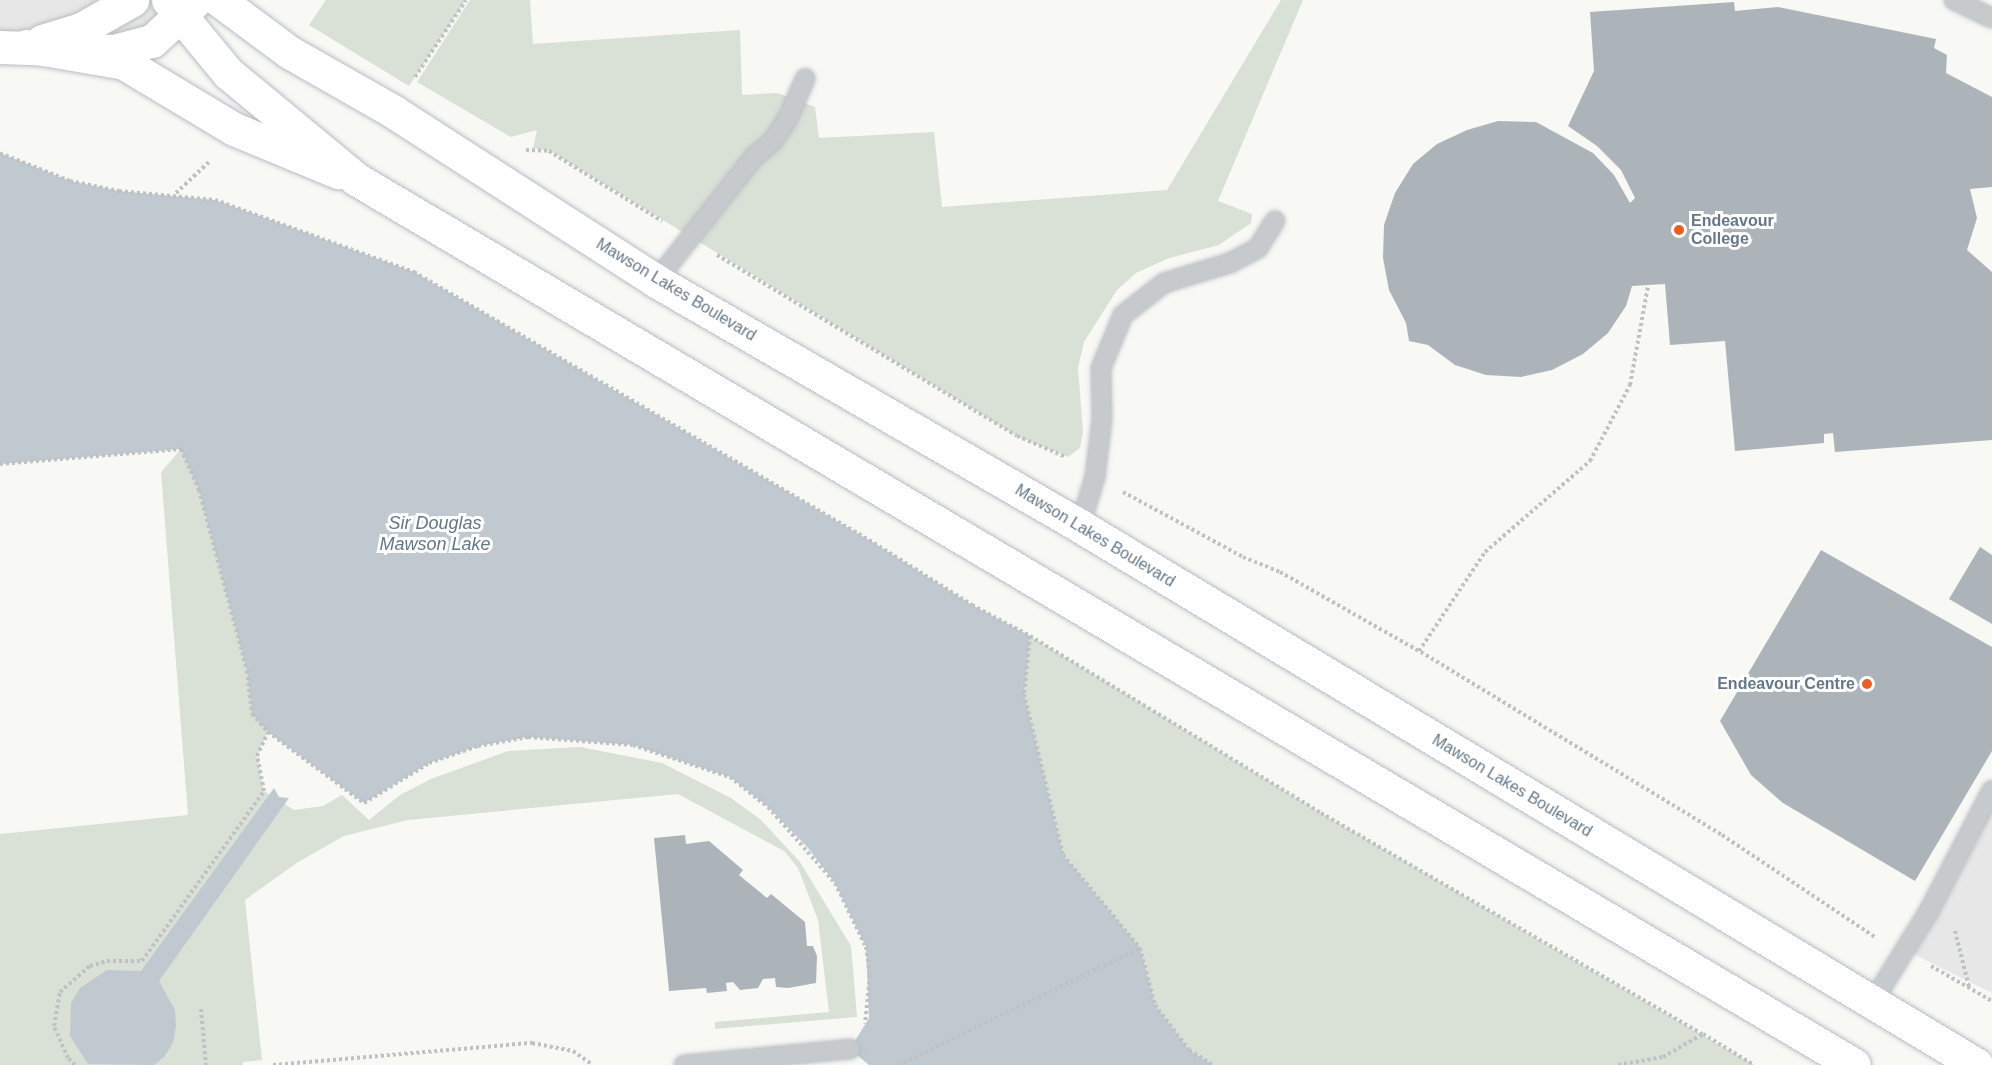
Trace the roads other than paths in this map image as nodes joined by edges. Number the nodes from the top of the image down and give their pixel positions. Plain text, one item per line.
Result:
1 (132, 0) edge
2 (219, 0) edge
3 (1954, 0) edge
4 (181, 5) edge
5 (1992, 18) edge
6 (13, 47) edge
7 (805, 79) dead end
8 (356, 179) junction
9 (1275, 221) dead end
10 (656, 281) junction
11 (1080, 526) junction
12 (1992, 790) edge
13 (1872, 1003) junction
14 (850, 1049) road end
15 (684, 1065) edge
16 (1854, 1065) edge
17 (1977, 1065) edge

1 - 6 street
2 - 10 street, Mawson Lakes Boulevard
3 - 5 lane
4 - 6 street
4 - 8 street
6 - 8 street
7 - 10 lane
8 - 16 street
9 - 11 lane
10 - 11 street, Mawson Lakes Boulevard
11 - 13 street, Mawson Lakes Boulevard
12 - 13 lane
13 - 17 street, Mawson Lakes Boulevard
14 - 15 lane

